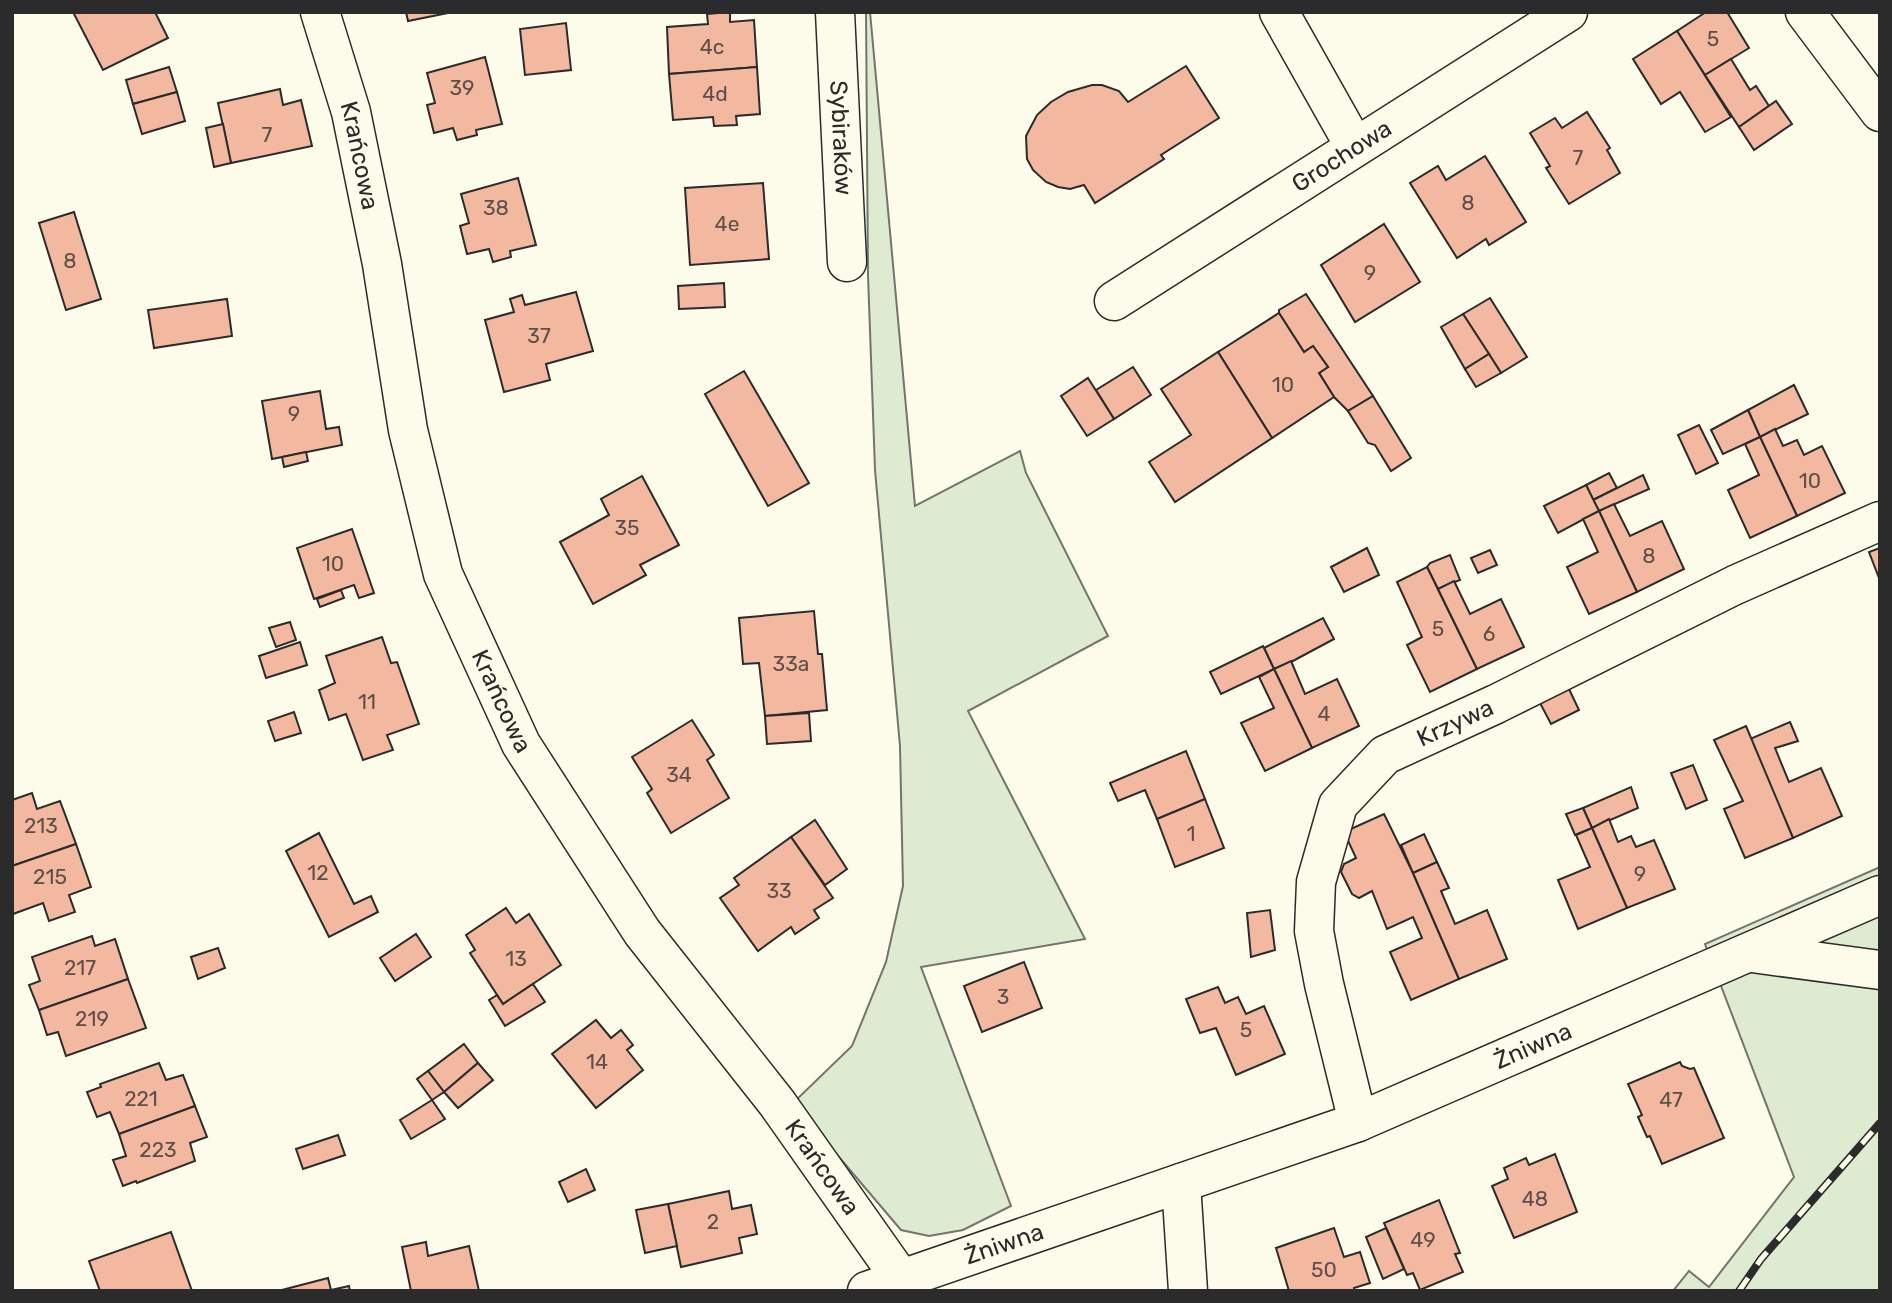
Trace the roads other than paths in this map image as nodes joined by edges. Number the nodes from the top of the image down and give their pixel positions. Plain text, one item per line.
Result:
1 (320, 12) edge
2 (835, 12) edge
3 (1279, 12) edge
4 (1568, 12) edge
5 (1805, 12) edge
6 (1880, 112) edge
7 (1355, 148) junction
8 (847, 262) dead end
9 (1114, 301) dead end
10 (1880, 522) edge
11 (1880, 895) edge
12 (1750, 953) junction
13 (1880, 970) edge
14 (1358, 1122) junction
15 (1181, 1183) junction
16 (890, 1287) edge
17 (1188, 1291) edge

1 - 16 street, Krańcowa
2 - 8 street, Sybiraków
3 - 7 street
4 - 7 street, Grochowa
5 - 6 street
7 - 9 street, Grochowa
10 - 14 street, Krzywa
11 - 12 street, Żniwna
12 - 13 street
12 - 14 street, Żniwna
14 - 15 street, Żniwna
15 - 16 street, Żniwna
15 - 17 street

